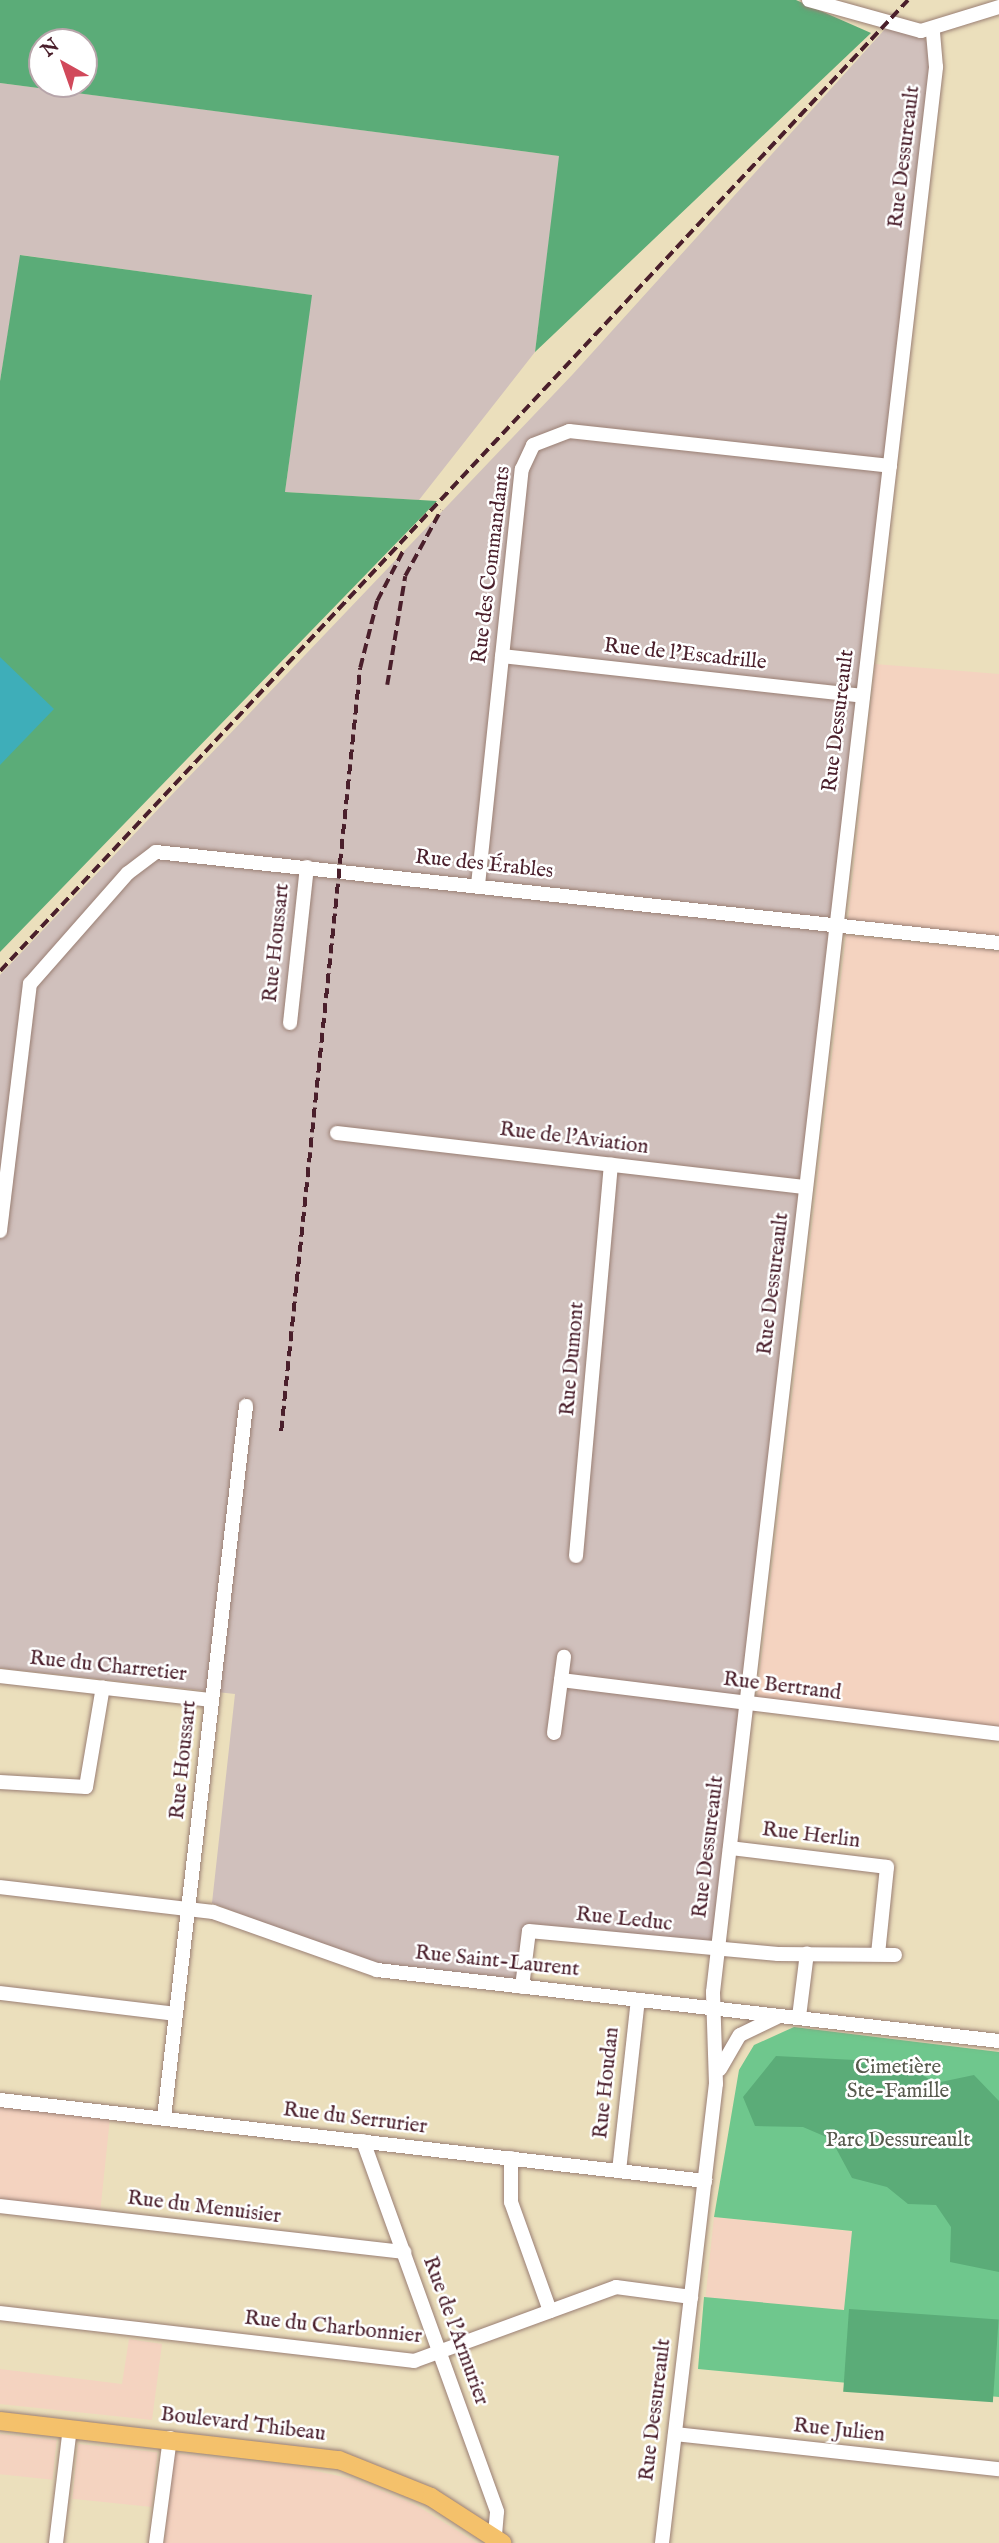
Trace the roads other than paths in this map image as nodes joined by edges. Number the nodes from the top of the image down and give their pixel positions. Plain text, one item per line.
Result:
1 (809, 0) edge
2 (999, 7) edge
3 (933, 30) junction
4 (890, 466) junction
5 (502, 656) junction
6 (863, 696) junction
7 (307, 867) junction
8 (478, 885) junction
9 (837, 925) junction
10 (999, 943) edge
11 (290, 1023) dead end
12 (337, 1133) dead end
13 (611, 1165) junction
14 (806, 1187) junction
15 (0, 1231) edge
16 (246, 1406) dead end
17 (576, 1556) dead end
18 (564, 1657) dead end
19 (0, 1676) edge
20 (561, 1680) junction
21 (103, 1687) junction
22 (212, 1700) junction
23 (747, 1704) junction
24 (554, 1733) dead end
25 (999, 1734) edge
26 (0, 1782) edge
27 (730, 1847) junction
28 (0, 1887) edge
29 (188, 1909) junction
30 (718, 1949) junction
31 (807, 1953) junction
32 (878, 1954) junction
33 (895, 1955) dead end
34 (522, 1987) junction
35 (0, 1993) edge
36 (638, 2000) junction
37 (712, 2007) junction
38 (176, 2014) junction
39 (793, 2016) junction
40 (999, 2040) edge
41 (717, 2077) junction
42 (0, 2100) edge
43 (164, 2118) junction
44 (363, 2141) junction
45 (511, 2158) junction
46 (619, 2171) junction
47 (705, 2180) junction
48 (0, 2206) edge
49 (404, 2252) junction
50 (691, 2297) junction
51 (550, 2311) junction
52 (0, 2313) edge
53 (441, 2354) junction
54 (0, 2421) edge
55 (70, 2428) junction
56 (675, 2434) junction
57 (170, 2438) junction
58 (999, 2469) edge
59 (498, 2540) edge
60 (56, 2543) edge
61 (156, 2543) edge
62 (662, 2543) edge

1 - 3 street
2 - 3 street
3 - 4 street, Rue Dessureault
4 - 5 street, Rue des Commandants
4 - 6 street, Rue Dessureault
5 - 6 street, Rue de l'Escadrille
5 - 8 street, Rue des Commandants
6 - 9 street, Rue Dessureault
7 - 8 street, Rue des Érables
7 - 11 street, Rue Houssart
7 - 15 street, Rue des Érables
8 - 9 street, Rue des Érables
9 - 10 street, Rue des Érables
9 - 14 street, Rue Dessureault
12 - 13 street, Rue de l'Aviation
13 - 14 street, Rue de l'Aviation
13 - 17 street, Rue Dumont
14 - 23 street, Rue Dessureault
16 - 22 street, Rue Houssart
18 - 20 street
19 - 21 street, Rue du Charretier
20 - 23 street, Rue Bertrand
20 - 24 street
21 - 22 street, Rue du Charretier
21 - 26 street
22 - 29 street, Rue Houssart
23 - 25 street, Rue Bertrand
23 - 27 street, Rue Dessureault
27 - 30 street, Rue Dessureault
27 - 32 street, Rue Herlin
28 - 29 street, Rue Saint-Laurent
29 - 34 street, Rue Saint-Laurent
29 - 38 street, Rue Houssart
30 - 31 street, Rue Leduc
30 - 34 street, Rue Leduc
30 - 37 street, Rue Dessureault
31 - 32 street, Rue Leduc
31 - 39 street
32 - 33 street, Rue Leduc
34 - 36 street, Rue Saint-Laurent
35 - 38 street
36 - 37 street, Rue Saint-Laurent
36 - 46 street, Rue Houdan
37 - 39 street, Rue Saint-Laurent
37 - 41 street, Rue Dessureault
38 - 43 street, Rue Houssart
39 - 40 street, Rue Saint-Laurent
39 - 41 street
41 - 47 street, Rue Dessureault
42 - 43 street, Rue du Serrurier
43 - 44 street, Rue du Serrurier
44 - 45 street, Rue du Serrurier
44 - 49 street, Rue de l'Armurier
45 - 46 street, Rue du Serrurier
45 - 51 street
46 - 47 street, Rue du Serrurier
47 - 50 street, Rue Dessureault
48 - 49 street, Rue du Menuisier
49 - 53 street, Rue de l'Armurier
50 - 51 street, Rue du Charbonnier
50 - 56 street, Rue Dessureault
51 - 53 street, Rue du Charbonnier
52 - 53 street, Rue du Charbonnier
53 - 59 street, Rue de l'Armurier
54 - 55 main road, Boulevard Thibeau
55 - 57 main road, Boulevard Thibeau
55 - 60 street
56 - 58 street, Rue Julien
56 - 62 street, Rue Dessureault
57 - 59 main road, Boulevard Thibeau
57 - 61 street

